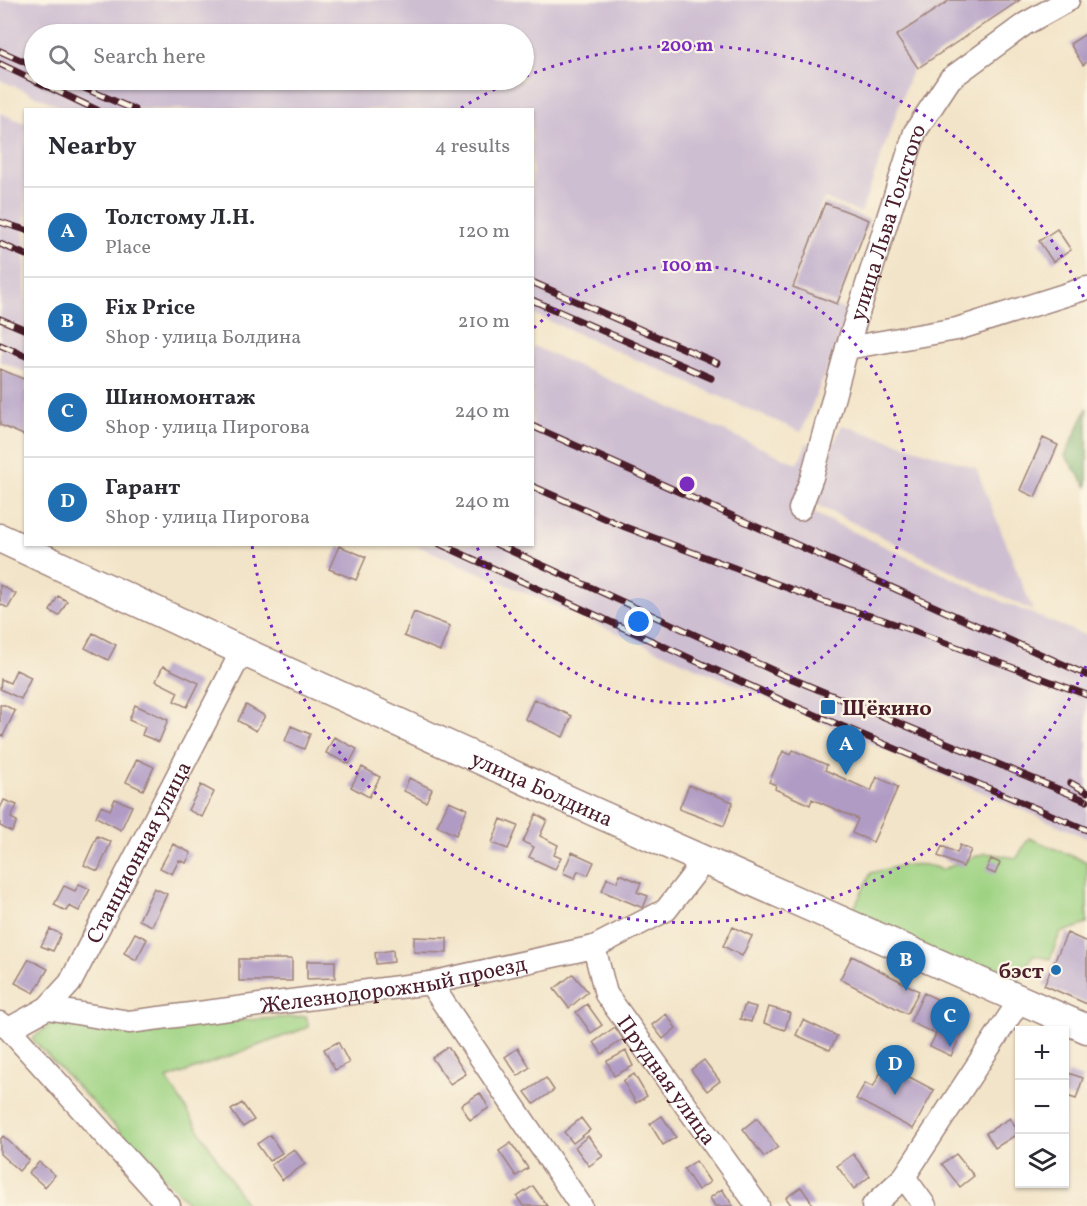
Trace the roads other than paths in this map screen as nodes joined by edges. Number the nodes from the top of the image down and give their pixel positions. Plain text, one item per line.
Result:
1 (1068, 0) edge
2 (1087, 288) edge
3 (847, 348) junction
4 (800, 509) dead end
5 (0, 537) edge
6 (242, 651) junction
7 (704, 861) junction
8 (594, 947) junction
9 (430, 982) junction
10 (1020, 1000) junction
11 (47, 1008) junction
12 (5, 1026) edge
13 (1087, 1029) edge
14 (904, 1177) junction
15 (169, 1206) edge
16 (581, 1206) edge
17 (759, 1206) edge
18 (873, 1206) edge
19 (925, 1206) edge

1 - 3 street, улица Льва Толстого
2 - 3 street
3 - 4 street, улица Льва Толстого
5 - 6 main road, улица Болдина
6 - 7 main road, улица Болдина
6 - 11 street, Станционная улица
7 - 8 street, Железнодорожный проезд
7 - 10 main road, улица Болдина
8 - 9 street, Железнодорожный проезд
8 - 17 street, Прудная улица
9 - 11 street, Железнодорожный проезд
9 - 16 street
10 - 13 main road, улица Болдина
10 - 14 street
11 - 12 street, Станционная улица
12 - 15 street
14 - 18 street
14 - 19 street

